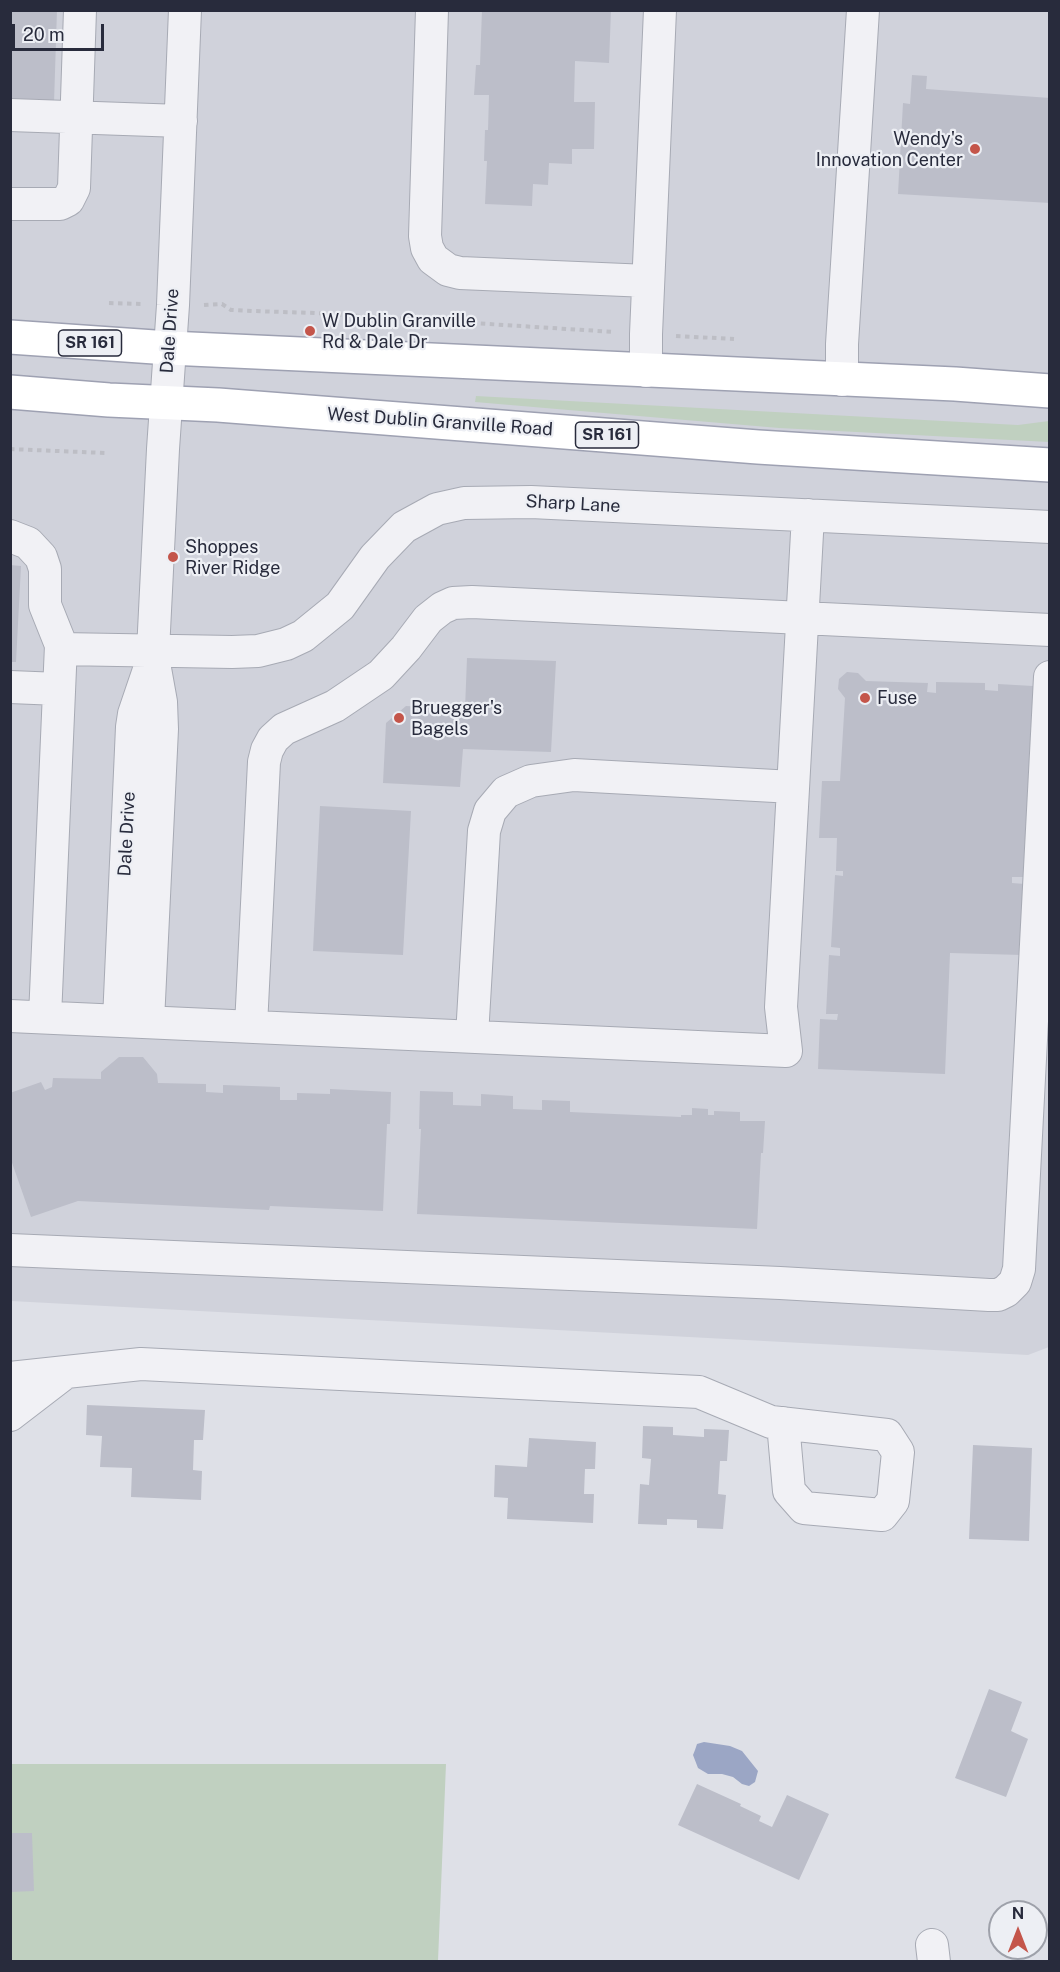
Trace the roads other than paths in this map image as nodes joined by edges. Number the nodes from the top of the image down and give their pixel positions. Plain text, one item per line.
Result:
1 (80, 10) edge
2 (185, 10) edge
3 (432, 10) edge
4 (660, 10) edge
5 (863, 10) edge
6 (10, 115) edge
7 (77, 118) junction
8 (182, 121) junction
9 (10, 204) edge
10 (648, 281) junction
11 (10, 337) edge
12 (169, 348) junction
13 (646, 370) junction
14 (842, 380) junction
15 (1050, 391) edge
16 (10, 392) edge
17 (165, 403) junction
18 (1050, 465) edge
19 (808, 515) junction
20 (1050, 527) edge
21 (10, 536) edge
22 (802, 619) junction
23 (1050, 630) edge
24 (61, 648) junction
25 (153, 651) junction
26 (1050, 677) edge
27 (10, 687) edge
28 (59, 689) junction
29 (793, 787) junction
30 (10, 1016) edge
31 (45, 1017) junction
32 (133, 1020) junction
33 (251, 1026) junction
34 (472, 1036) junction
35 (10, 1250) edge
36 (66, 1372) junction
37 (10, 1378) edge
38 (10, 1415) edge
39 (783, 1423) dead end

1 - 7 street
2 - 8 street, Dale Drive
3 - 10 street
4 - 10 street
5 - 14 street
6 - 7 street
7 - 8 street
7 - 9 street
8 - 12 street, Dale Drive
10 - 13 street
11 - 12 main road, SR 161
12 - 13 main road, SR 161
12 - 17 street, Dale Drive
13 - 14 main road, SR 161
14 - 15 main road, SR 161
16 - 17 main road, West Dublin Granville Road / SR 161
17 - 18 main road, West Dublin Granville Road / SR 161
17 - 25 street, Dale Drive
19 - 20 street, Sharp Lane
19 - 22 street
19 - 25 street, Sharp Lane
21 - 24 street
22 - 23 street
22 - 29 street
22 - 33 street
24 - 25 street, Sharp Lane
24 - 28 street
25 - 32 street, Dale Drive
26 - 35 street
27 - 28 street
28 - 31 street
29 - 34 street
29 - 34 street
30 - 31 street
31 - 32 street
32 - 33 street
33 - 34 street
36 - 37 street
36 - 38 street
36 - 39 street

